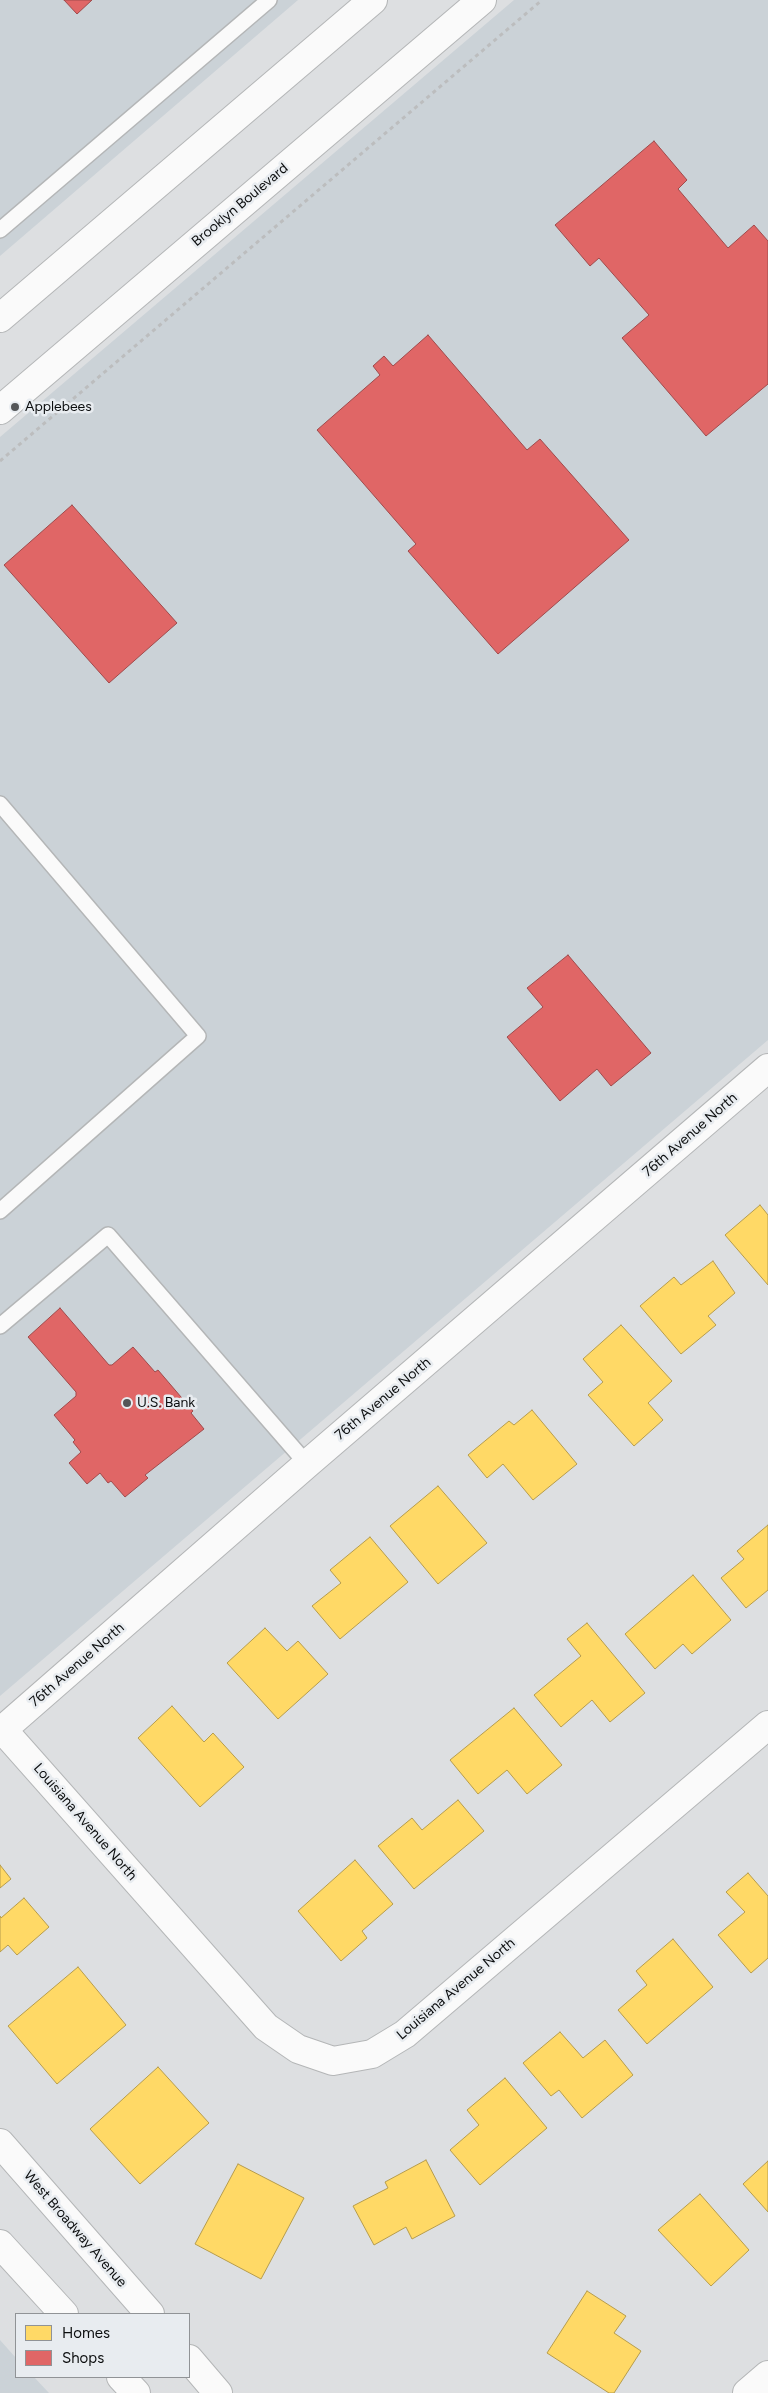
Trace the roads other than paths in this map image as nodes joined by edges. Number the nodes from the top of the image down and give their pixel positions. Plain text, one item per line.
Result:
1 (269, 0) edge
2 (373, 0) edge
3 (482, 0) edge
4 (0, 230) edge
5 (0, 318) edge
6 (0, 410) edge
7 (0, 804) edge
8 (768, 1068) edge
9 (0, 1211) edge
10 (0, 1326) edge
11 (306, 1464) junction
12 (768, 1725) edge
13 (1, 1730) edge
14 (0, 2143) edge
15 (0, 2244) edge
16 (63, 2313) edge
17 (149, 2313) edge
18 (190, 2360) edge
19 (768, 2375) edge
20 (122, 2378) edge
21 (136, 2393) edge
22 (218, 2393) edge
23 (747, 2393) edge

1 - 4 lane
2 - 5 street
3 - 6 street, Brooklyn Boulevard
7 - 9 lane
8 - 11 street, 76th Avenue North
10 - 11 lane
11 - 13 street, 76th Avenue North
12 - 13 street, Louisiana Avenue North
14 - 17 street, West Broadway Avenue
15 - 16 street
18 - 22 street
19 - 23 street
20 - 21 street

